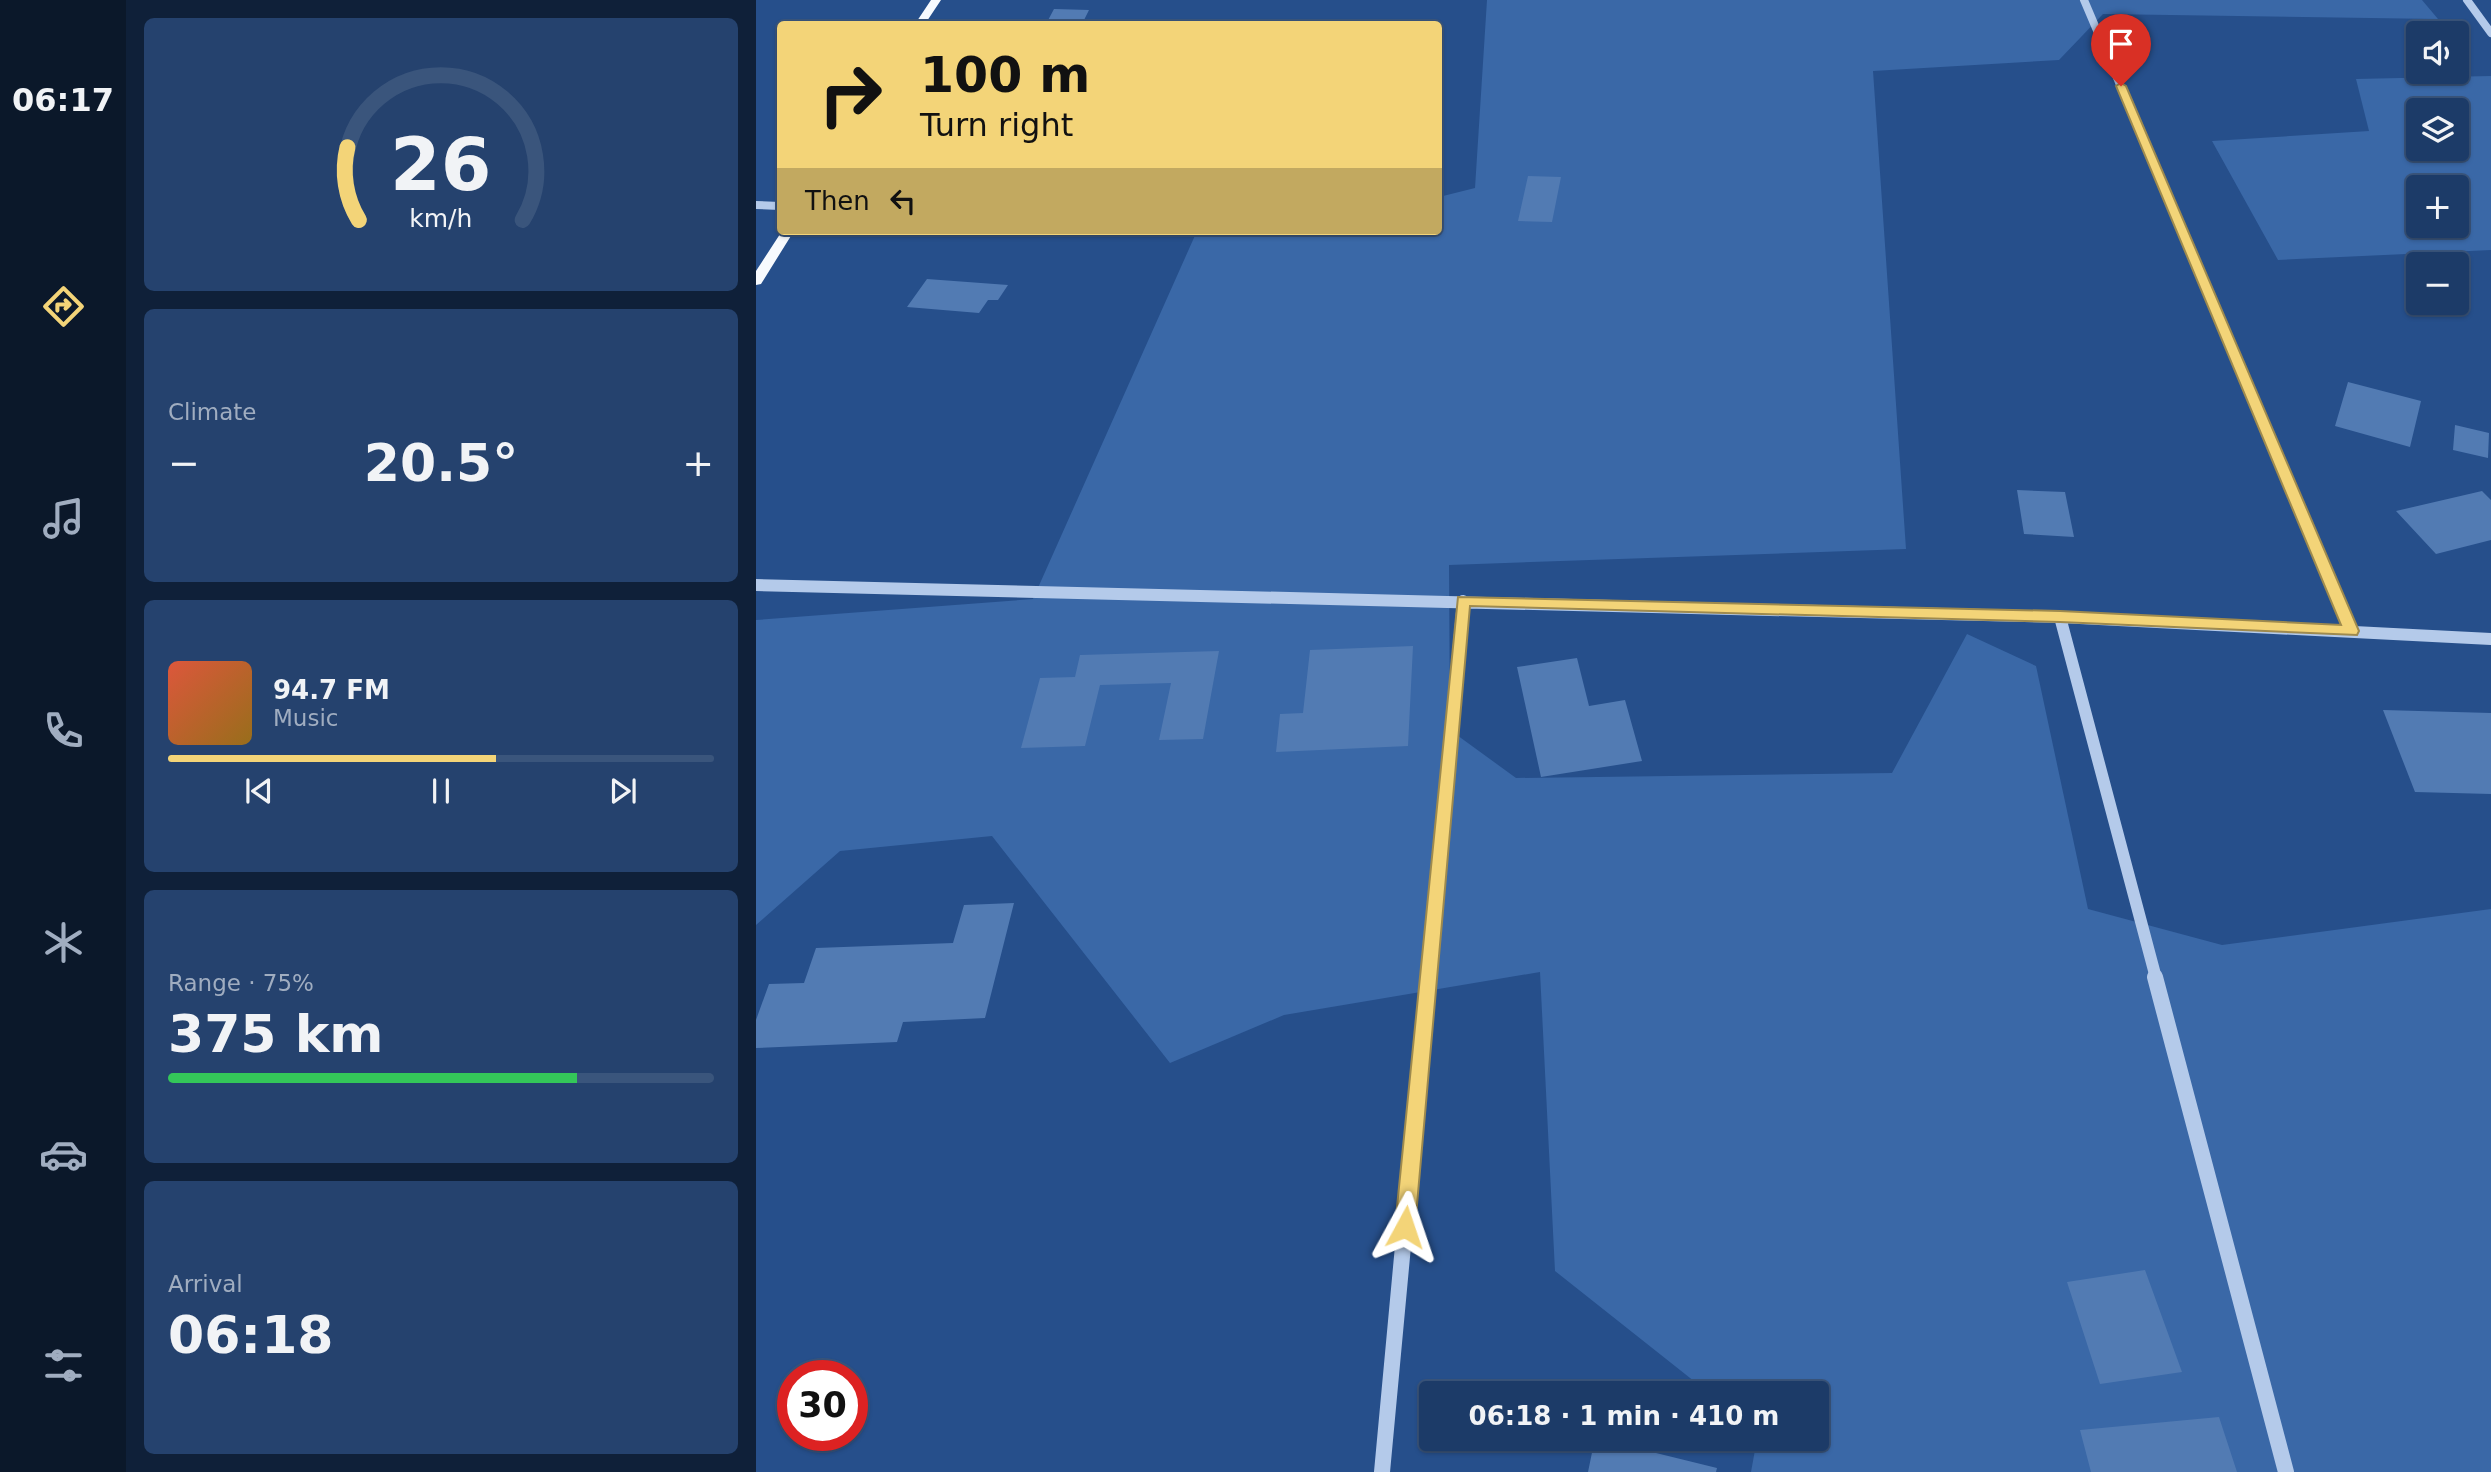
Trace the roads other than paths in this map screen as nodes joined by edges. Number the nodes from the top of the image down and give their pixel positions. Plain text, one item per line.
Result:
1 (936, 0) edge
2 (2084, 0) edge
3 (2467, 0) edge
4 (922, 21) edge
5 (2491, 33) edge
6 (756, 205) edge
7 (777, 206) edge
8 (785, 235) edge
9 (756, 281) edge
10 (756, 585) edge
11 (1463, 601) junction
12 (2060, 617) junction
13 (2351, 631) junction
14 (2491, 639) edge
15 (1382, 1472) edge
16 (2286, 1472) edge

1 - 4 main road
2 - 13 street
3 - 5 street
6 - 7 street
8 - 9 main road
10 - 11 street
11 - 12 street
11 - 15 street
12 - 13 street
12 - 16 street
13 - 14 street

